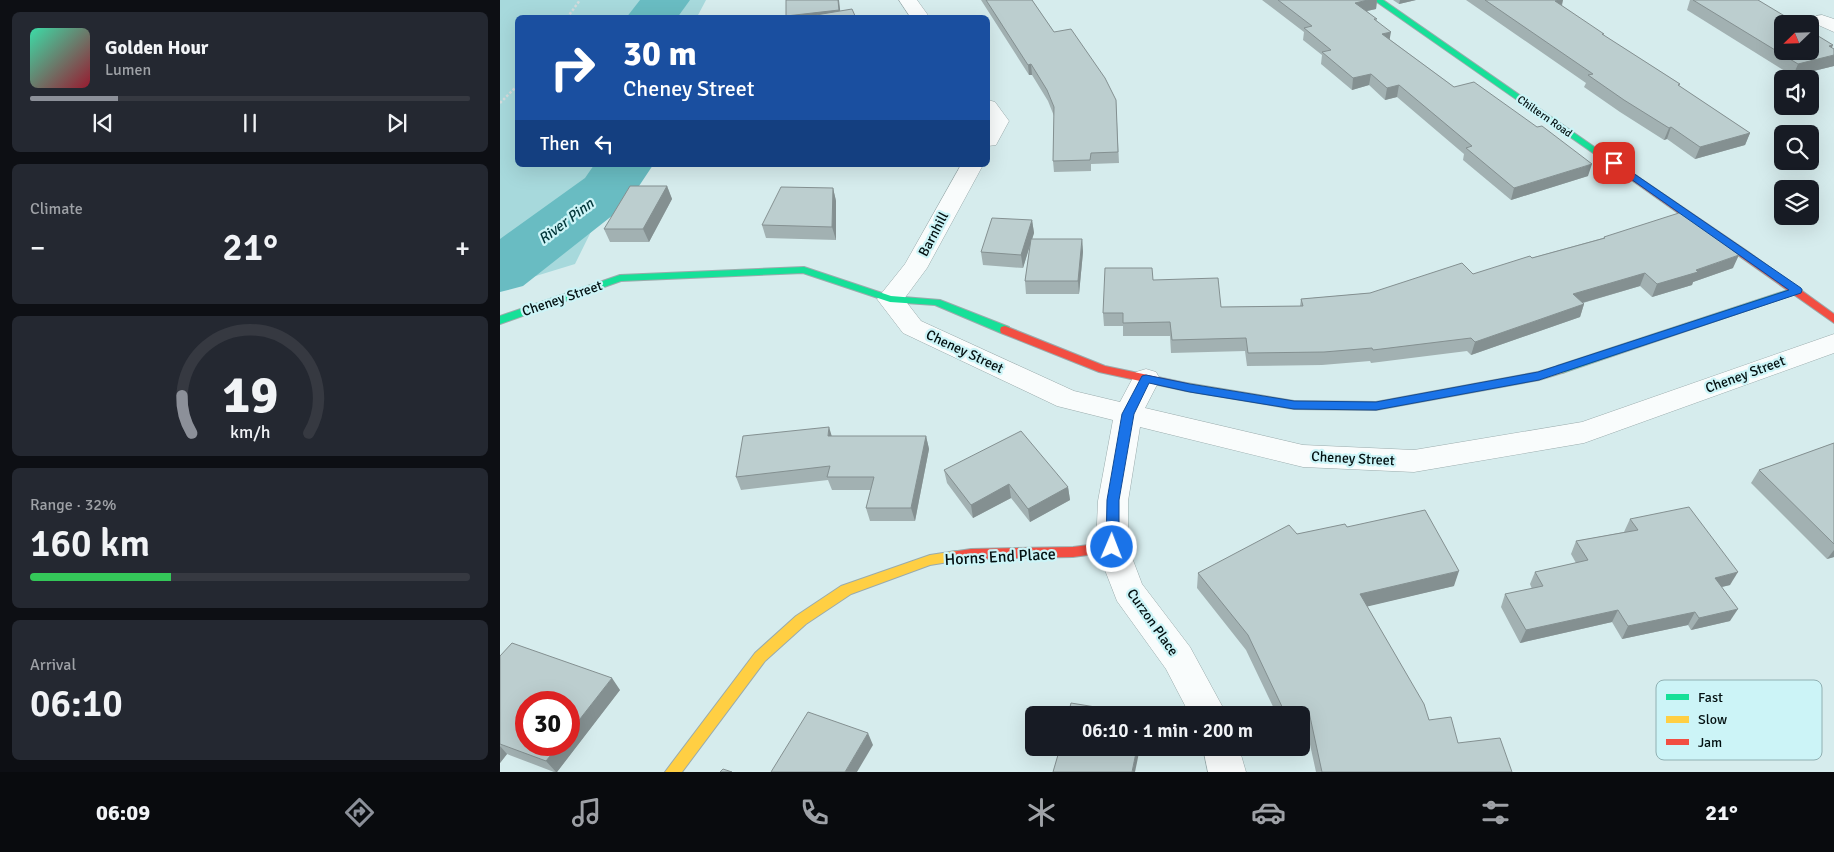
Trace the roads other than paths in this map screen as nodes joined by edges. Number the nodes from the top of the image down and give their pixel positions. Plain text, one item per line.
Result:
1 (908, 0) edge
2 (1378, 0) edge
3 (919, 15) edge
4 (990, 109) edge
5 (990, 137) edge
6 (971, 167) edge
7 (1797, 290) junction
8 (890, 299) junction
9 (1834, 319) edge
10 (500, 320) edge
11 (1834, 343) edge
12 (1146, 379) junction
13 (1128, 414) junction
14 (1112, 547) junction
15 (1205, 706) edge
16 (1223, 756) edge
17 (673, 772) edge
18 (1228, 772) edge

1 - 3 street
2 - 7 street, Chiltern Road
4 - 5 street
6 - 8 street, Barnhill
7 - 9 street, Chiltern Road
7 - 12 street, Cheney Street
8 - 10 street, Cheney Street
8 - 12 street, Cheney Street
8 - 13 street, Cheney Street
11 - 13 street, Cheney Street
12 - 13 street, Curzon Place
13 - 14 street, Curzon Place
14 - 15 street, Curzon Place
14 - 17 street, Horns End Place
16 - 18 street

